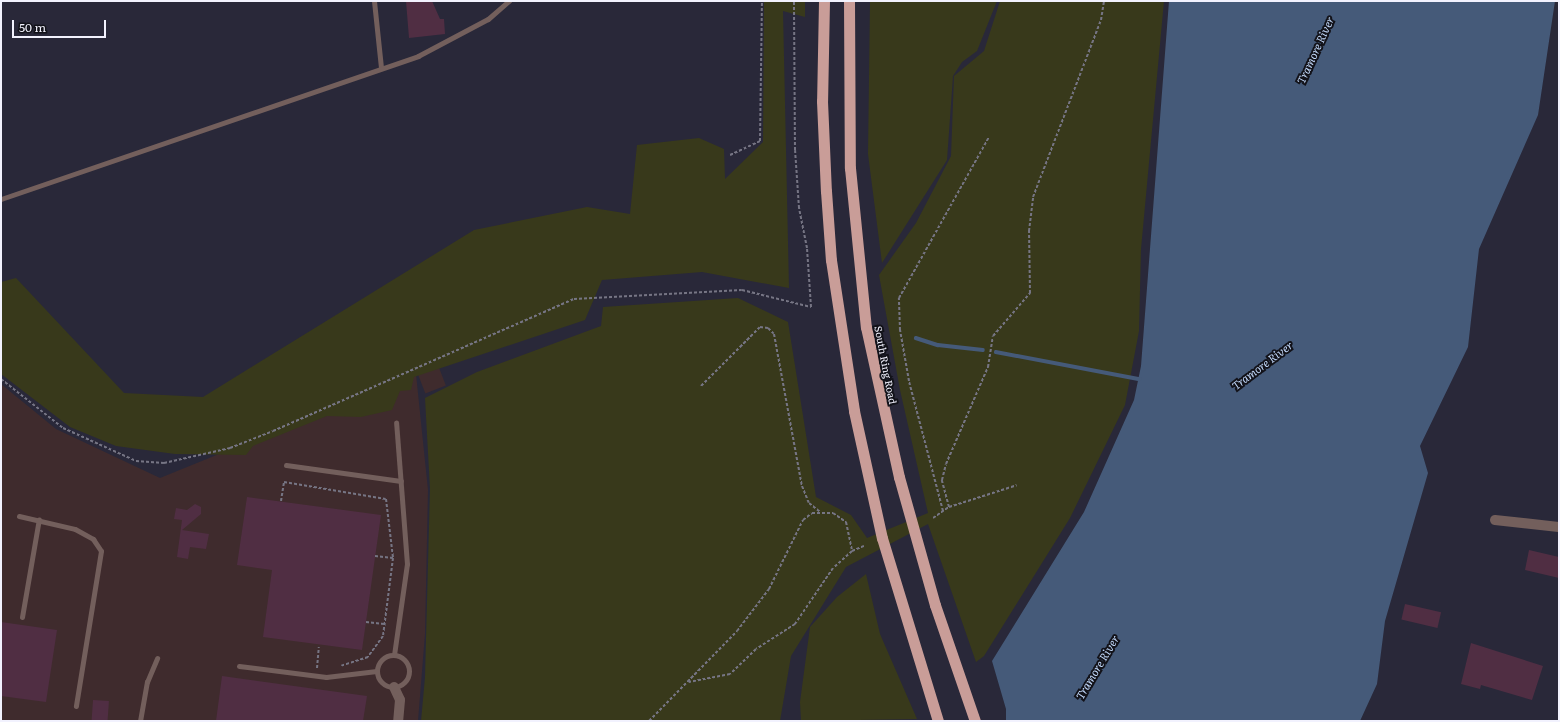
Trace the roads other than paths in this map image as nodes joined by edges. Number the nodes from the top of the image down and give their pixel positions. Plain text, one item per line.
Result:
1 (374, 1) edge
2 (509, 1) edge
3 (824, 1) edge
4 (848, 1) edge
5 (381, 68) junction
6 (1, 199) edge
7 (396, 422) dead end
8 (286, 465) dead end
9 (400, 481) junction
10 (19, 516) dead end
11 (39, 519) junction
12 (1495, 520) dead end
13 (1559, 527) edge
14 (22, 617) dead end
15 (394, 655) junction
16 (157, 658) dead end
17 (239, 666) dead end
18 (377, 671) junction
19 (394, 687) junction
20 (76, 706) dead end
21 (140, 721) edge
22 (398, 721) edge
23 (938, 721) edge
24 (975, 721) edge

1 - 5 lane
2 - 5 lane
3 - 23 highway
4 - 24 highway, South Ring Road
5 - 6 lane
7 - 9 lane
8 - 9 lane
9 - 15 lane
10 - 11 lane
11 - 14 lane
11 - 20 lane
12 - 13 street
15 - 18 lane
15 - 19 lane
16 - 21 lane
17 - 18 lane
18 - 19 lane
19 - 22 street

